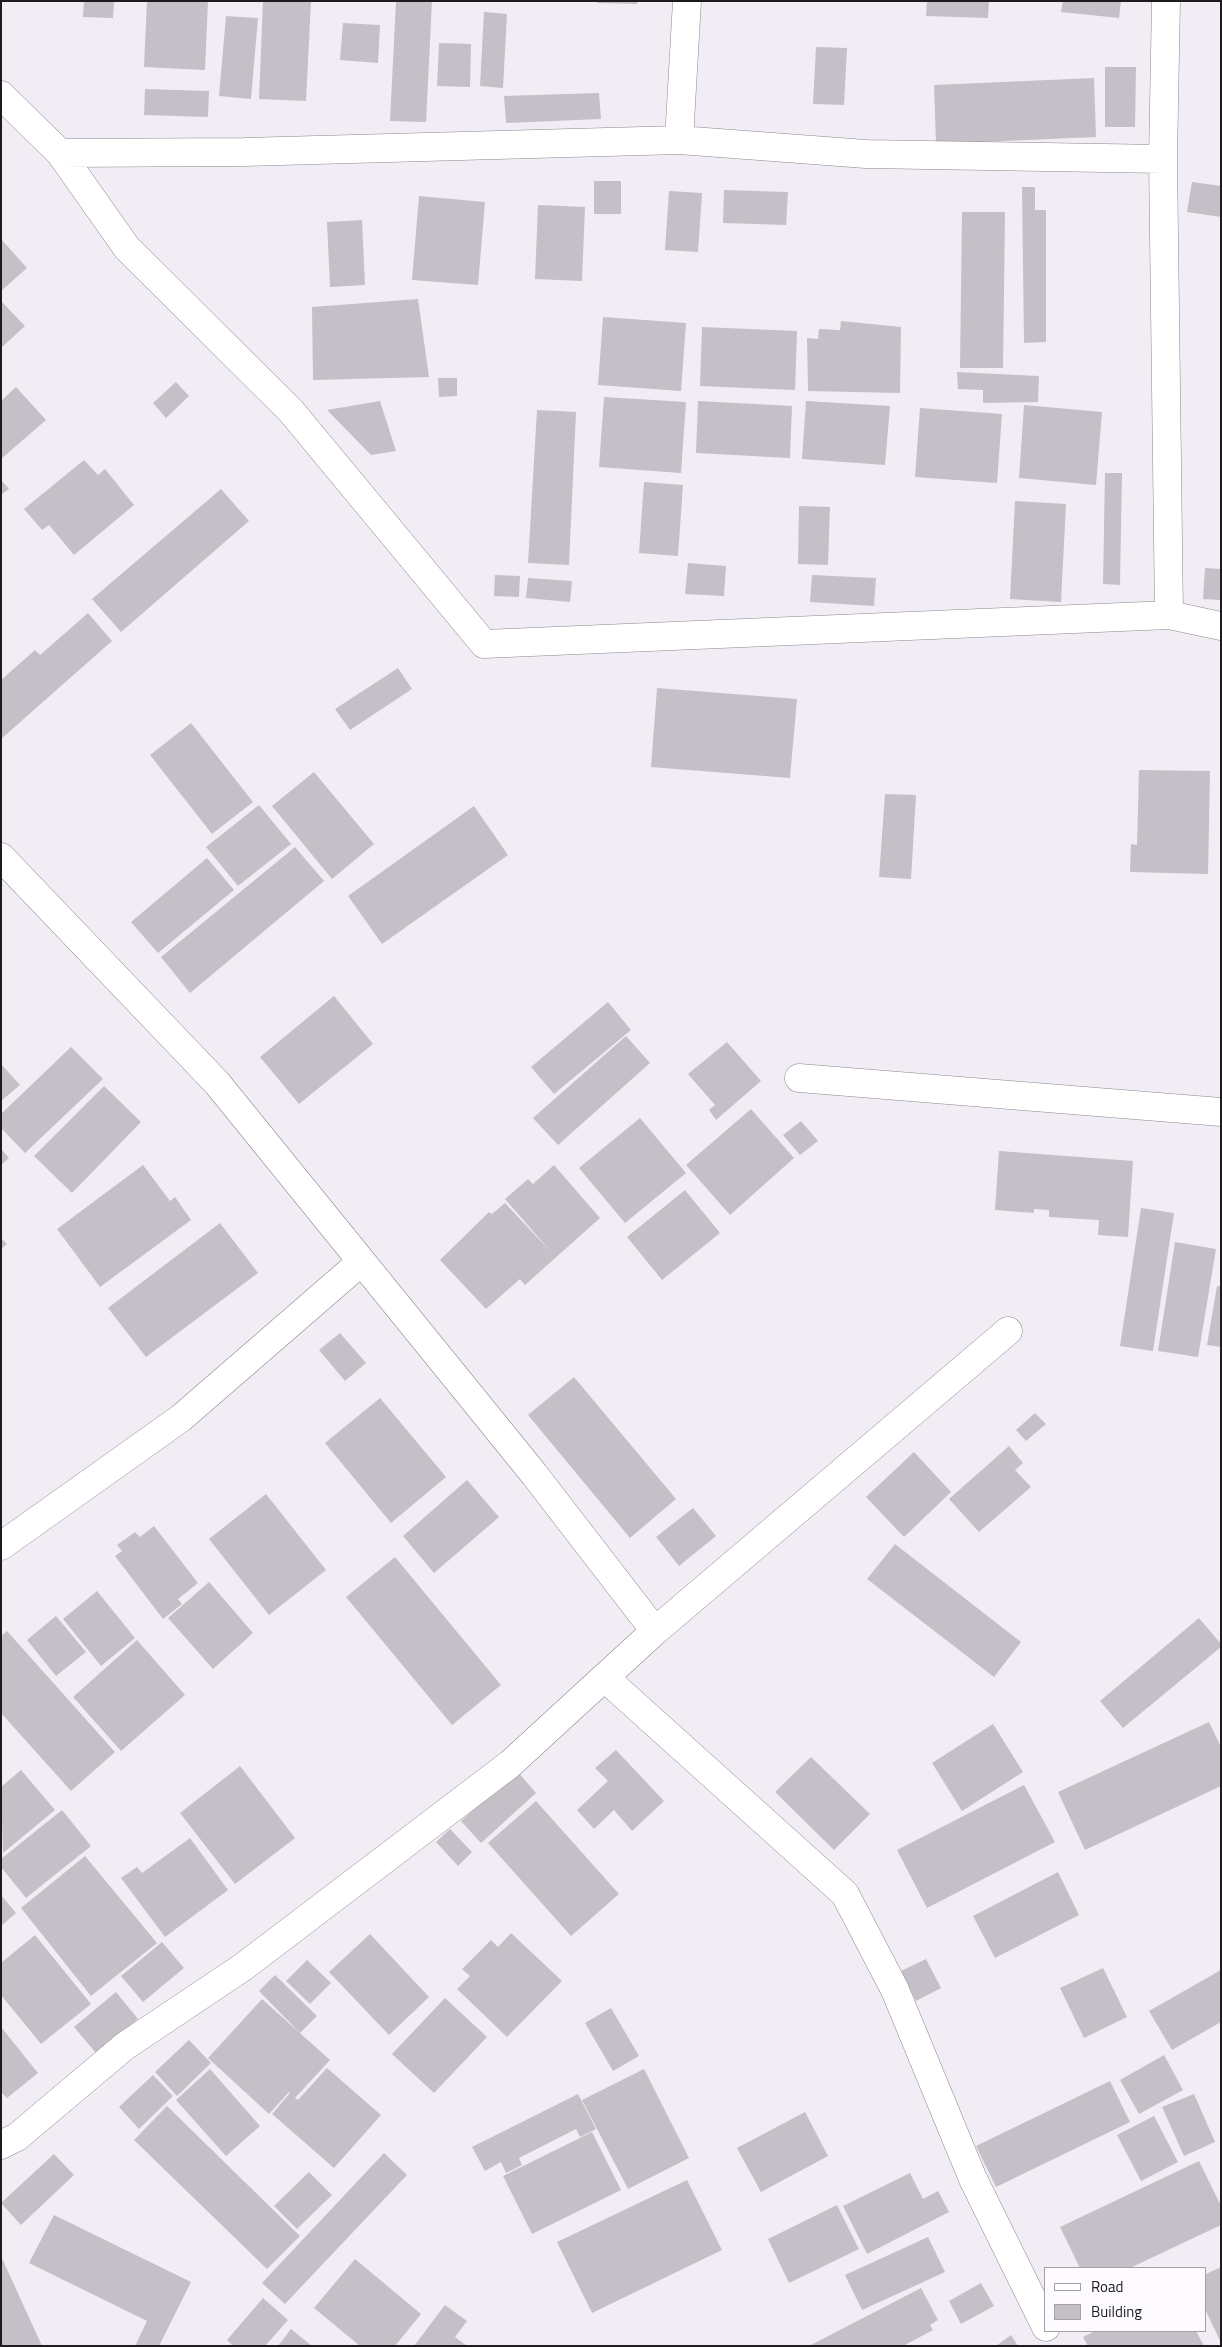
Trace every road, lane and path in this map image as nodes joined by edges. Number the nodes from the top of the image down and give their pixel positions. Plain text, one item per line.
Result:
1 (687, 1) edge
2 (1166, 1) edge
3 (1, 95) edge
4 (679, 140) junction
5 (60, 153) junction
6 (1163, 159) junction
7 (1169, 615) junction
8 (1221, 626) edge
9 (1, 857) edge
10 (799, 1078) dead end
11 (1221, 1112) edge
12 (361, 1262) junction
13 (1008, 1331) dead end
14 (1, 1546) edge
15 (655, 1631) junction
16 (606, 1678) junction
17 (1, 2145) edge
18 (1044, 2325) edge
19 (1047, 2332) edge
20 (1054, 2346) edge

1 - 4 street
2 - 6 street
3 - 5 street
4 - 5 street
4 - 6 street
5 - 7 street
6 - 7 street
7 - 8 street
9 - 12 street
10 - 11 street
12 - 14 street
12 - 15 street
13 - 15 street
15 - 16 street
16 - 17 street
16 - 18 street
19 - 20 street

